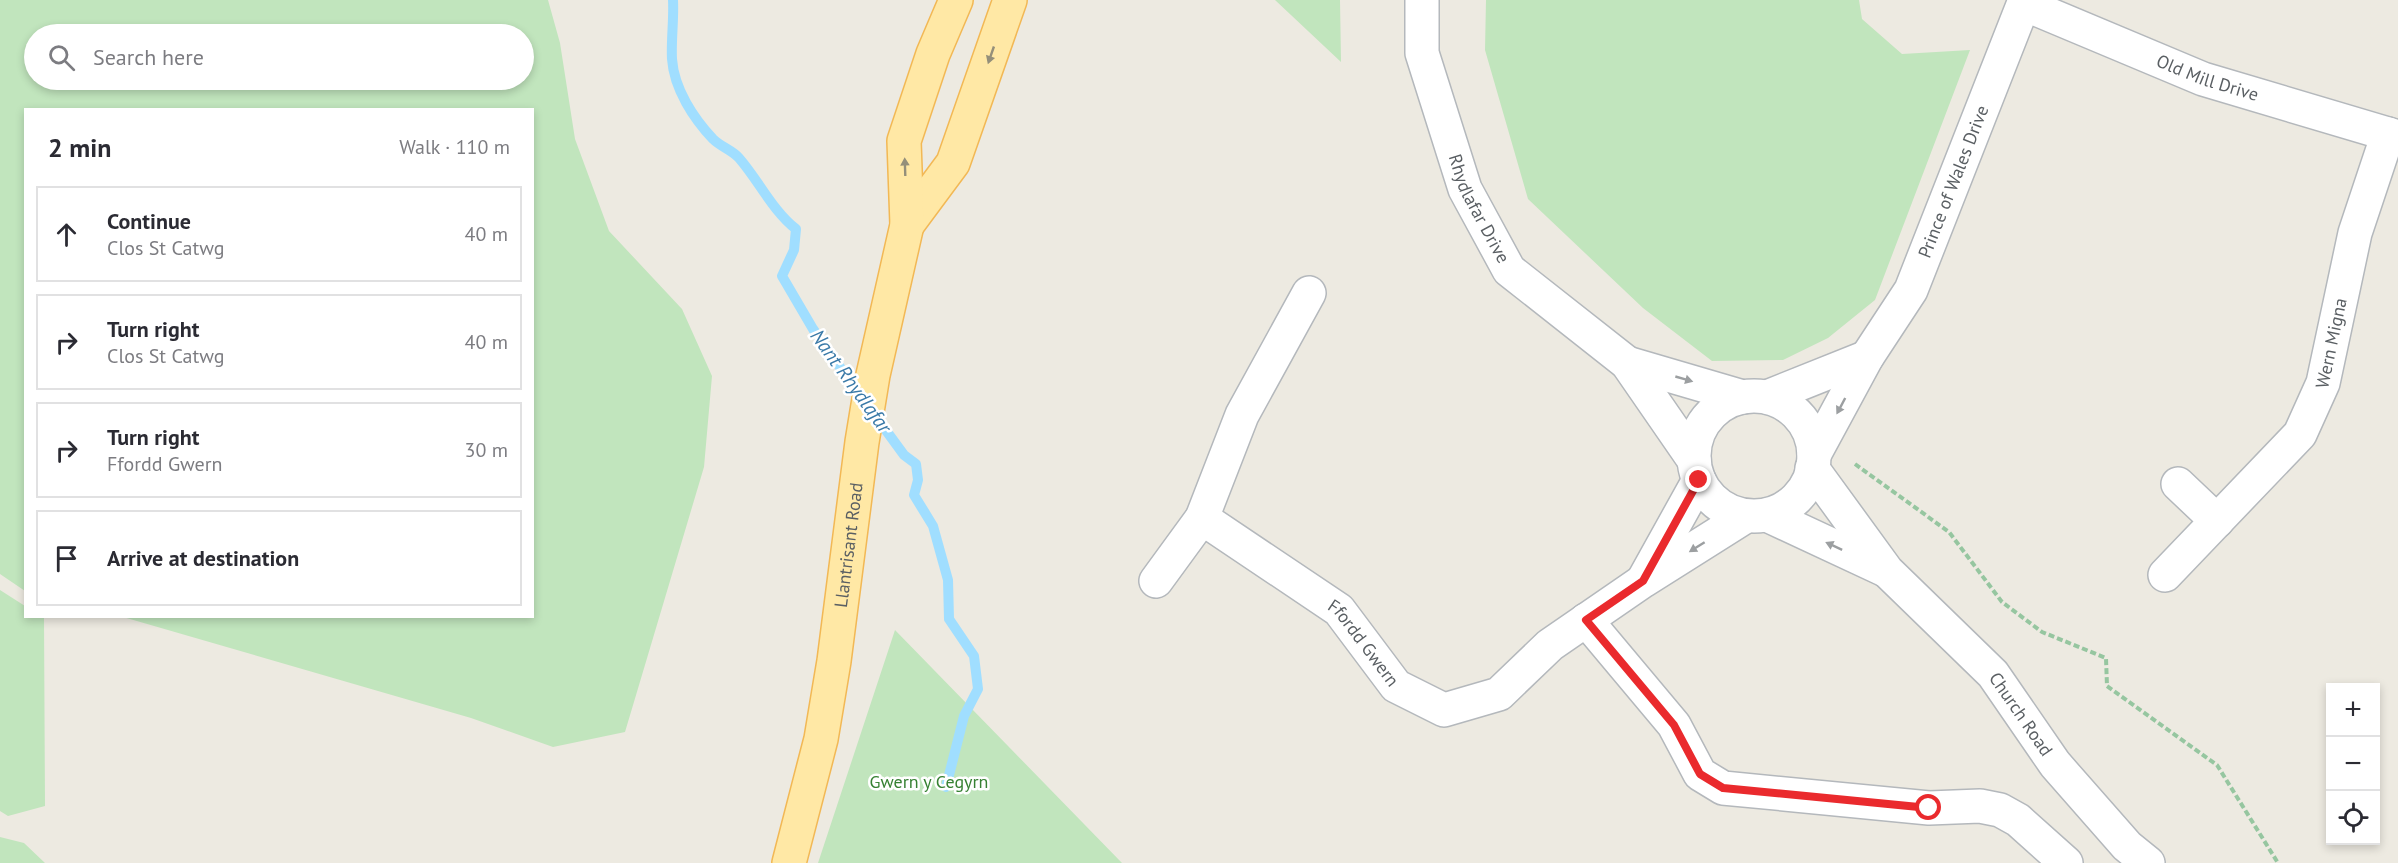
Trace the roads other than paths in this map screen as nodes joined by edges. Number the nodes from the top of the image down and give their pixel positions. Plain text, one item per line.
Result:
1 (956, 0) edge
2 (1010, 0) edge
3 (1422, 0) edge
4 (2024, 2) edge
5 (2393, 135) edge
6 (907, 225) junction
7 (1309, 293) dead end
8 (1867, 357) junction
9 (1628, 363) junction
10 (1755, 397) junction
11 (1813, 462) junction
12 (1696, 470) junction
13 (2178, 484) dead end
14 (1757, 515) junction
15 (1202, 518) junction
16 (2217, 521) junction
17 (1887, 571) junction
18 (2165, 575) dead end
19 (1156, 581) dead end
20 (1643, 581) junction
21 (1586, 620) junction
22 (789, 863) edge
23 (2066, 863) edge
24 (2148, 863) edge

6 -> 1 main road, Llantrisant Road
2 -> 6 main road, Llantrisant Road
3 - 9 street, Rhydlafar Drive
4 - 5 street, Old Mill Drive
4 - 8 street, Prince of Wales Drive
5 - 16 street, Wern Migna
6 - 22 main road, Llantrisant Road
7 - 15 street
8 - 10 street
8 -> 11 street, Prince of Wales Drive
9 -> 10 street, Rhydlafar Drive
9 - 12 street, Rhydlafar Drive
10 - 11 street
10 - 12 street
11 - 14 street
11 - 17 street, Church Road
12 - 14 street
12 - 20 street, Ffordd Gwern
13 - 16 street
17 -> 14 street, Church Road
14 -> 20 street, Ffordd Gwern
15 - 19 street
15 - 21 street, Ffordd Gwern
16 - 18 street, Wern Migna
17 - 24 street, Church Road
20 - 21 street, Ffordd Gwern
21 - 23 street

